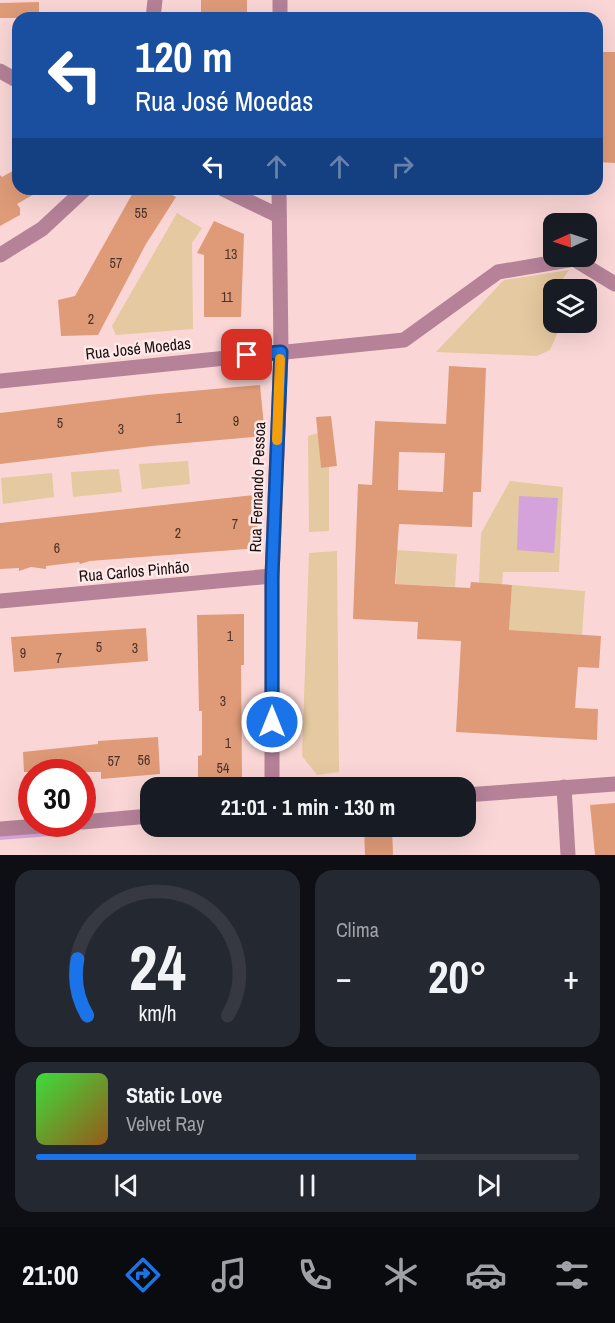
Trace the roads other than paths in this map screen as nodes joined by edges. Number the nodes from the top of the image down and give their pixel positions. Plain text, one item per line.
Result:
1 (79, 195) edge
2 (235, 195) edge
3 (279, 195) edge
4 (279, 216) junction
5 (0, 255) edge
6 (615, 284) edge
7 (281, 352) junction
8 (0, 381) edge
9 (272, 576) junction
10 (0, 601) edge
11 (272, 777) edge
12 (615, 784) edge
13 (564, 787) junction
14 (476, 794) edge
15 (140, 817) edge
16 (96, 821) edge
17 (18, 828) edge
18 (0, 829) edge
19 (568, 855) edge

1 - 5 street
2 - 4 street
3 - 4 street, Rua Fernando Pessoa
4 - 7 street, Rua Fernando Pessoa
6 - 7 street, Rua José Moedas
7 - 8 street, Rua José Moedas
7 - 9 street, Rua Fernando Pessoa
9 - 10 street, Rua Carlos Pinhão
9 - 11 street, Rua Fernando Pessoa
12 - 13 street
13 - 14 street
13 - 19 street
15 - 16 street
17 - 18 street

